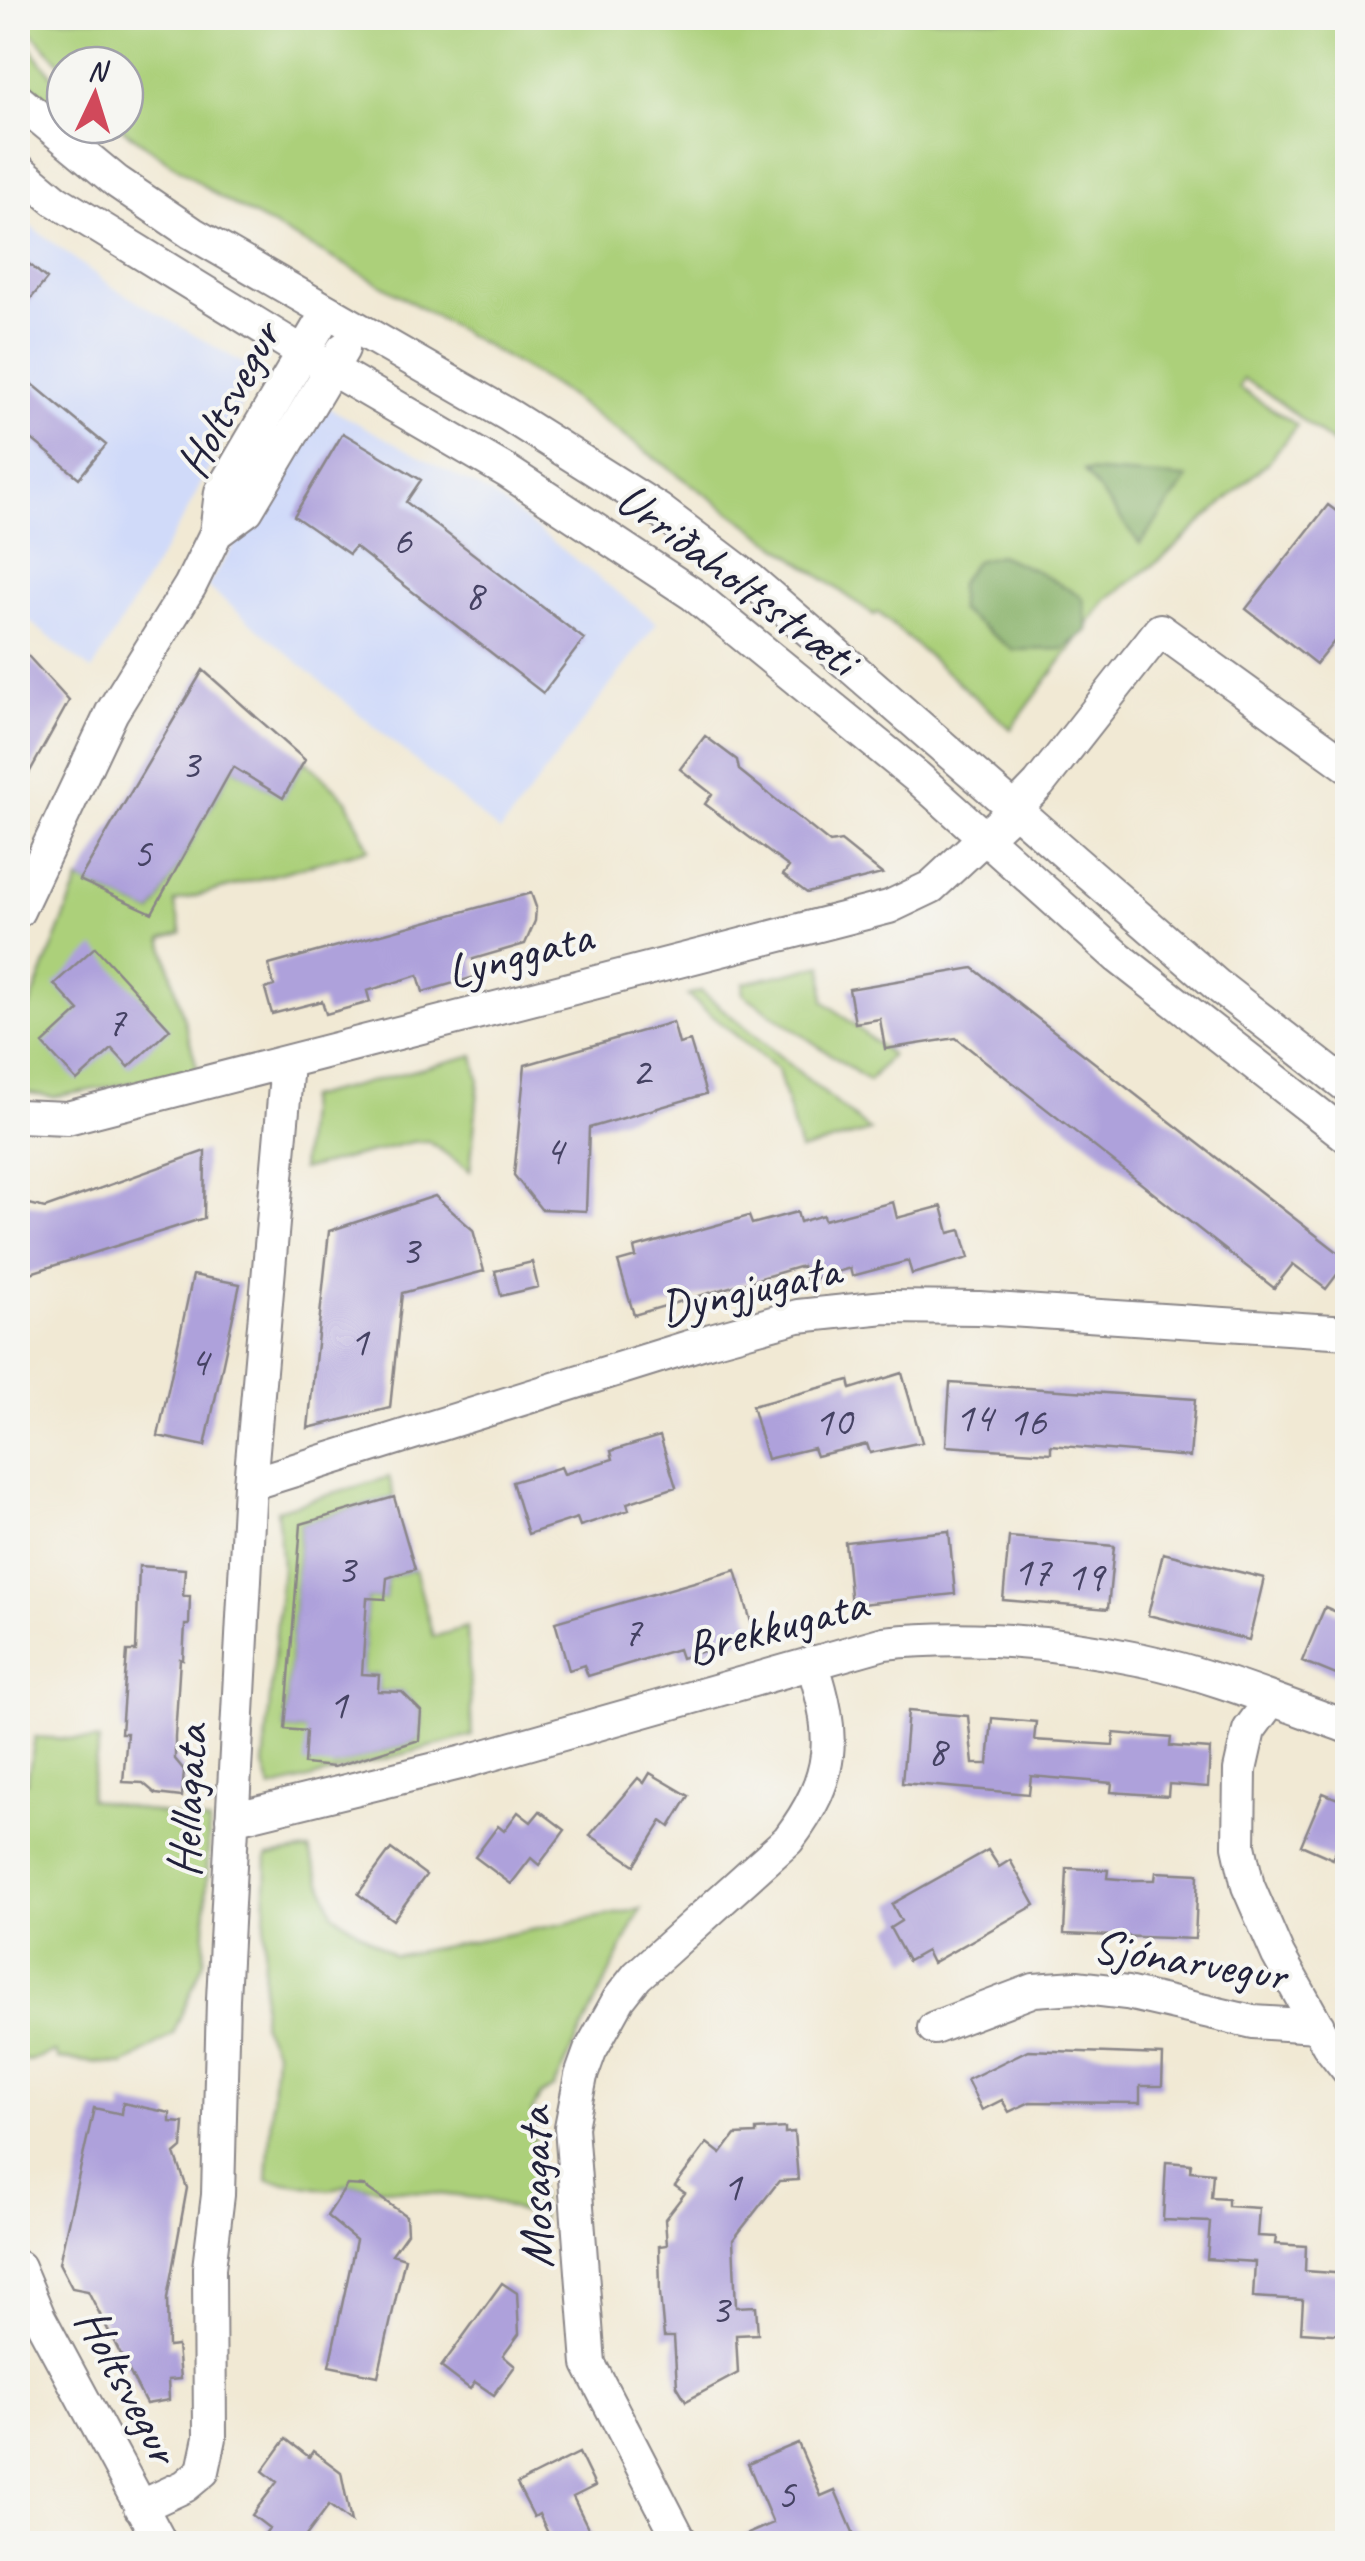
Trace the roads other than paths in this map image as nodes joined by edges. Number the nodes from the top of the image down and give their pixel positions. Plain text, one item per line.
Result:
1 (18, 100) edge
2 (18, 169) edge
3 (341, 320) junction
4 (318, 361) junction
5 (1348, 766) edge
6 (1014, 810) junction
7 (985, 839) junction
8 (18, 911) edge
9 (287, 1064) junction
10 (1348, 1087) edge
11 (18, 1116) edge
12 (1348, 1137) edge
13 (1348, 1332) edge
14 (250, 1484) junction
15 (812, 1662) junction
16 (1271, 1700) junction
17 (1348, 1727) edge
18 (232, 1819) junction
19 (1318, 2026) junction
20 (934, 2028) dead end
21 (1348, 2070) edge
22 (18, 2268) edge
23 (140, 2507) junction
24 (161, 2544) edge
25 (682, 2544) edge

1 - 3 street, Urriðaholtsstræti
2 - 4 street, Urriðaholtsstræti
3 - 4 street, Holtsvegur
3 - 6 street, Urriðaholtsstræti
4 - 7 street, Urriðaholtsstræti
4 - 8 street, Holtsvegur
5 - 6 street
6 - 7 street, Lynggata
6 - 10 street, Urriðaholtsstræti
7 - 9 street, Lynggata
7 - 12 street, Urriðaholtsstræti
9 - 11 street, Lynggata
9 - 14 street, Hellagata
13 - 14 street, Dyngjugata
14 - 18 street, Hellagata
15 - 16 street, Brekkugata
15 - 18 street, Brekkugata
15 - 25 street, Mosagata
16 - 17 street, Brekkugata
16 - 19 street, Sjónarvegur
18 - 23 street, Hellagata
19 - 20 street, Sjónarvegur
19 - 21 street, Sjónarvegur
22 - 23 street, Holtsvegur
23 - 24 street, Holtsvegur

